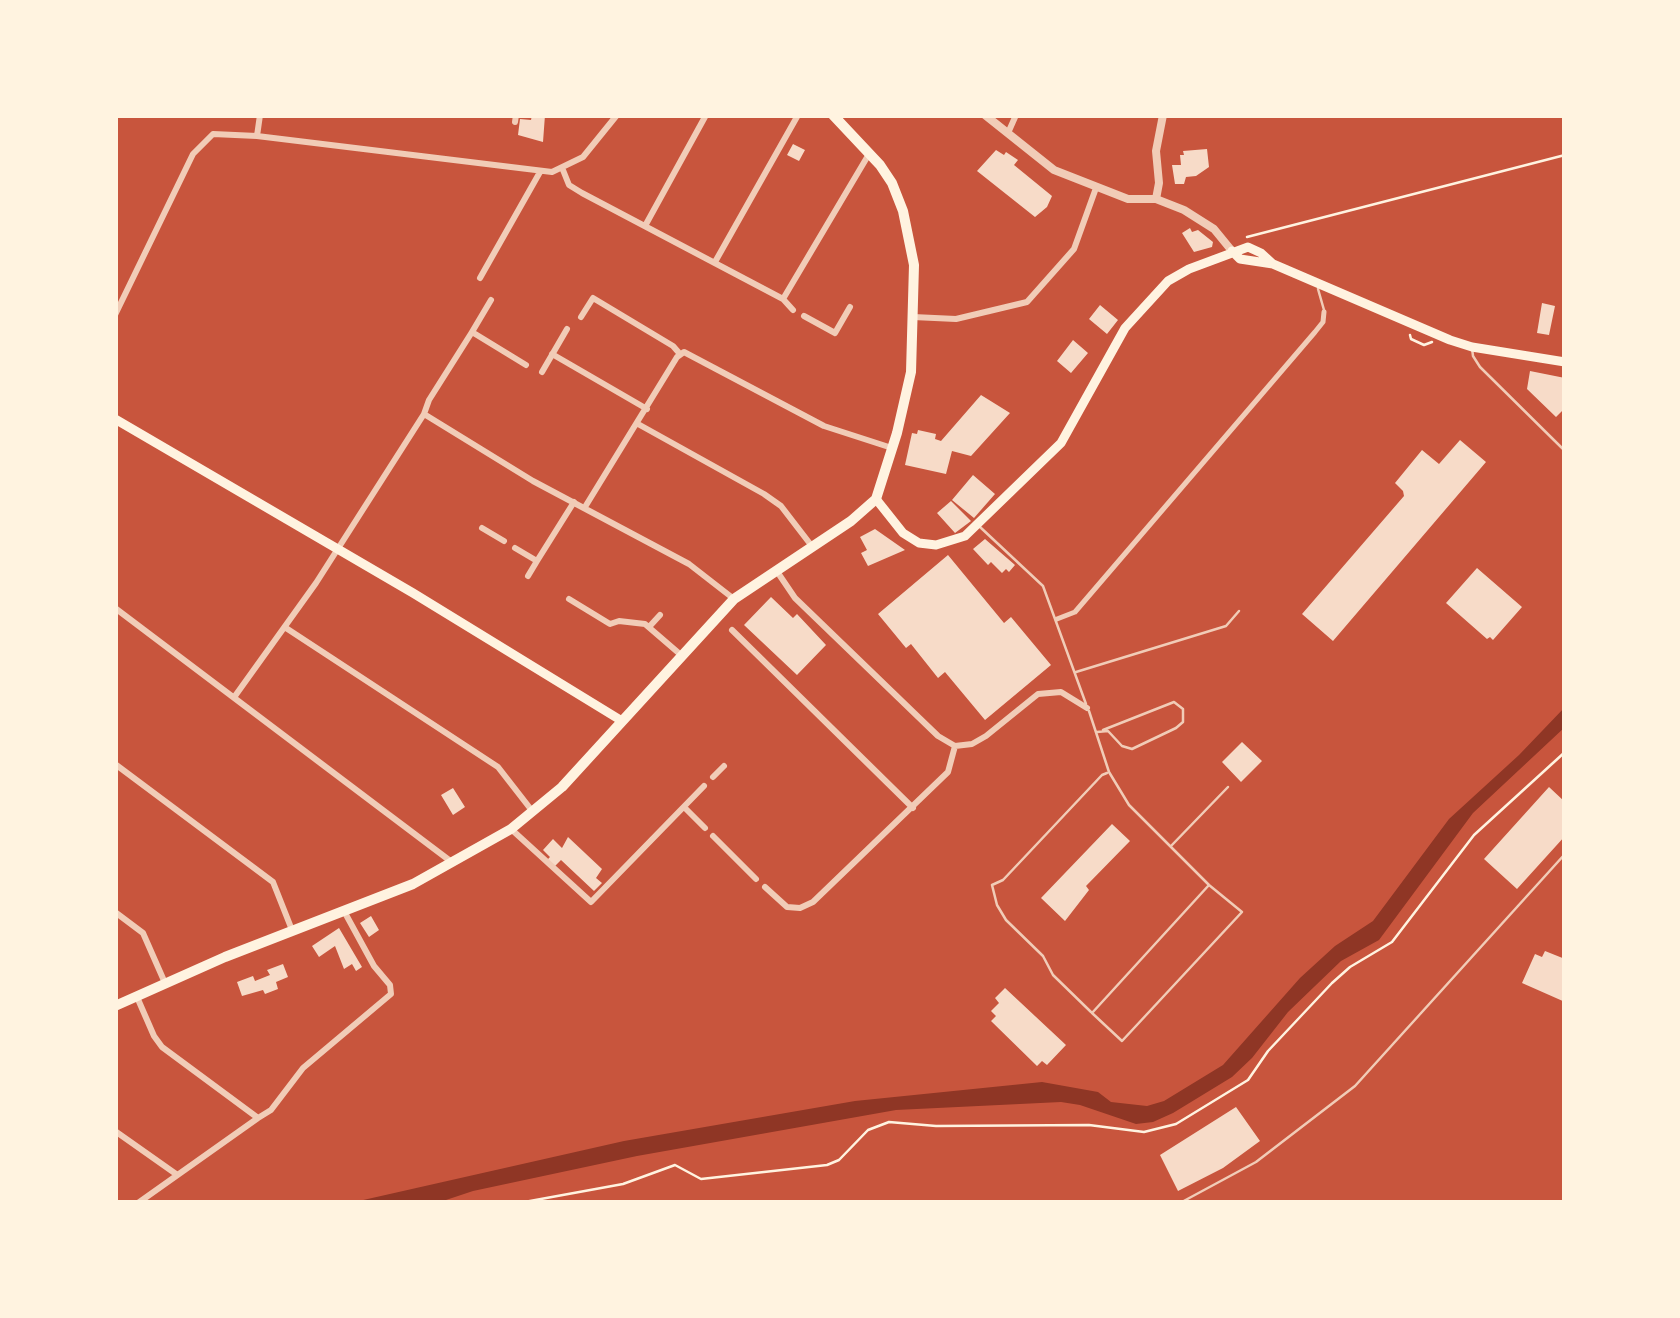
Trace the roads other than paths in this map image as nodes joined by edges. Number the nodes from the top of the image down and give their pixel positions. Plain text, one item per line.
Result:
1 (260, 115) edge
2 (617, 115) edge
3 (706, 115) edge
4 (798, 115) edge
5 (834, 115) edge
6 (985, 115) edge
7 (1016, 115) edge
8 (1164, 115) edge
9 (1008, 133) junction
10 (257, 136) junction
11 (870, 154) junction
12 (562, 170) junction
13 (540, 172) junction
14 (1096, 188) junction
15 (1156, 198) junction
16 (646, 226) junction
17 (1232, 251) junction
18 (715, 262) junction
19 (480, 278) dead end
20 (1320, 283) junction
21 (783, 299) junction
22 (491, 300) dead end
23 (850, 306) dead end
24 (793, 310) dead end
25 (1324, 312) joint
26 (115, 315) edge
27 (804, 316) dead end
28 (581, 317) dead end
29 (913, 317) junction
30 (567, 330) dead end
31 (472, 332) junction
32 (1472, 347) junction
33 (552, 354) junction
34 (680, 354) junction
35 (1565, 362) edge
36 (526, 365) dead end
37 (542, 372) dead end
38 (647, 409) junction
39 (424, 414) junction
40 (115, 419) edge
41 (638, 424) junction
42 (893, 449) junction
43 (1565, 451) edge
44 (876, 499) junction
45 (574, 502) junction
46 (586, 508) junction
47 (979, 526) junction
48 (482, 528) dead end
49 (504, 541) dead end
50 (811, 545) junction
51 (515, 548) dead end
52 (337, 550) junction
53 (537, 562) junction
54 (775, 569) junction
55 (528, 576) dead end
56 (570, 599) dead end
57 (734, 599) junction
58 (115, 608) edge
59 (1239, 611) dead end
60 (660, 615) dead end
61 (718, 616) junction
62 (1056, 618) junction
63 (649, 627) junction
64 (286, 628) junction
65 (732, 630) joint
66 (682, 655) junction
67 (1075, 673) junction
68 (235, 696) junction
69 (1087, 708) junction
70 (622, 721) junction
71 (1102, 730) junction
72 (1096, 733) junction
73 (955, 746) junction
74 (115, 764) edge
75 (724, 766) dead end
76 (1109, 772) junction
77 (712, 778) dead end
78 (704, 786) dead end
79 (1228, 787) dead end
80 (684, 807) junction
81 (913, 808) junction
82 (533, 813) junction
83 (704, 828) dead end
84 (510, 830) junction
85 (713, 836) dead end
86 (1170, 847) junction
87 (1565, 854) edge
88 (454, 864) junction
89 (756, 879) dead end
90 (1209, 886) junction
91 (765, 887) dead end
92 (344, 911) junction
93 (115, 912) edge
94 (292, 930) junction
95 (165, 983) junction
96 (137, 997) junction
97 (115, 1006) edge
98 (1092, 1013) junction
99 (258, 1118) junction
100 (115, 1131) edge
101 (176, 1174) junction
102 (138, 1203) edge
103 (1180, 1203) edge

1 - 10 street
2 - 12 street
3 - 16 street
4 - 18 street
5 - 11 main road
6 - 9 street
7 - 9 street
8 - 15 street
9 - 14 street
10 - 13 street
10 - 26 street
11 - 21 street
11 - 29 main road
12 - 13 street
12 - 16 street
13 - 19 street
14 - 15 street
14 - 29 street
15 - 17 street
16 - 18 street
17 - 20 main road
17 - 47 main road
18 - 21 street
20 - 25 lane
20 - 32 main road
21 - 24 street
22 - 31 street
23 - 27 street
25 - 62 street
28 - 34 street
29 - 42 main road
30 - 33 street
31 - 36 street
31 - 39 street
32 - 35 main road
32 - 43 lane
33 - 37 street
33 - 38 street
34 - 38 street
34 - 42 street
38 - 41 street
39 - 45 street
39 - 52 street
40 - 52 main road
41 - 46 street
41 - 50 street
42 - 44 main road
44 - 47 main road
44 - 50 main road
45 - 46 street
45 - 53 street
46 - 57 street
47 - 62 lane
48 - 49 street
50 - 54 main road
51 - 53 street
52 - 64 street
52 - 70 main road
53 - 55 street
54 - 57 main road
54 - 73 street
56 - 63 street
57 - 61 main road
58 - 68 street
59 - 67 lane
60 - 63 street
61 - 65 lane
61 - 66 main road
62 - 67 lane
63 - 66 street
64 - 68 street
64 - 82 street
65 - 81 street
66 - 70 main road
67 - 69 lane
68 - 88 street
69 - 72 lane
69 - 73 street
70 - 82 main road
71 - 71 lane
71 - 72 lane
72 - 76 lane
73 - 81 street
74 - 94 street
75 - 77 street
76 - 86 lane
76 - 98 lane
78 - 80 street
79 - 86 lane
80 - 83 street
80 - 84 street
81 - 91 street
82 - 84 main road
84 - 88 main road
85 - 89 street
86 - 90 lane
87 - 103 lane
88 - 92 main road
90 - 98 lane
90 - 98 lane
92 - 94 main road
92 - 99 street
93 - 95 street
94 - 95 main road
95 - 96 main road
96 - 97 main road
96 - 99 street
99 - 101 street
100 - 101 street
101 - 102 street

